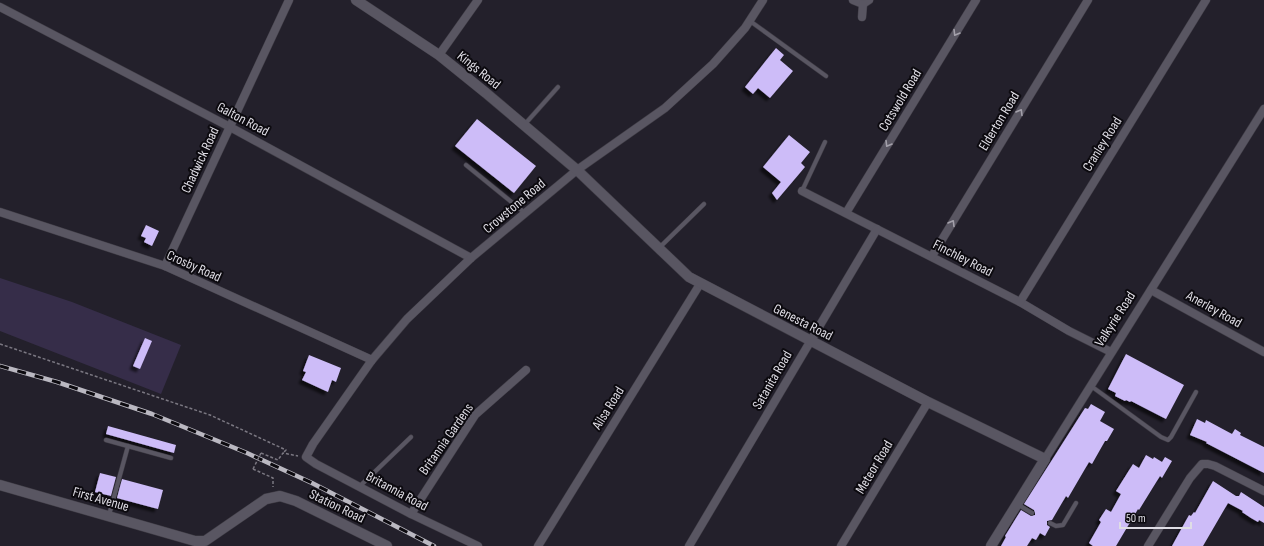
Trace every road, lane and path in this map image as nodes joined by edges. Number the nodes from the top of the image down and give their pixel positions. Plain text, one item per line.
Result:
1 (289, 0) edge
2 (356, 0) edge
3 (478, 0) edge
4 (763, 0) edge
5 (853, 0) edge
6 (976, 0) edge
7 (1088, 0) edge
8 (1206, 0) edge
9 (866, 2) edge
10 (0, 7) edge
11 (862, 17) dead end
12 (749, 21) junction
13 (439, 55) junction
14 (826, 76) dead end
15 (558, 87) dead end
16 (1264, 109) edge
17 (524, 125) junction
18 (230, 127) junction
19 (825, 142) dead end
20 (466, 165) dead end
21 (577, 170) junction
22 (802, 191) joint
23 (704, 204) dead end
24 (0, 212) edge
25 (525, 213) junction
26 (846, 213) junction
27 (877, 228) junction
28 (659, 248) junction
29 (932, 256) junction
30 (471, 258) junction
31 (165, 266) junction
32 (700, 284) junction
33 (1151, 290) junction
34 (1020, 302) junction
35 (810, 341) junction
36 (0, 344) edge
37 (1264, 351) edge
38 (1111, 352) junction
39 (372, 360) junction
40 (526, 370) dead end
41 (1090, 385) junction
42 (1196, 392) dead end
43 (928, 402) junction
44 (412, 437) dead end
45 (106, 440) dead end
46 (128, 446) junction
47 (283, 453) junction
48 (306, 457) junction
49 (171, 458) dead end
50 (1045, 459) junction
51 (273, 478) dead end
52 (0, 485) edge
53 (360, 486) junction
54 (1264, 491) edge
55 (1076, 503) dead end
56 (1017, 504) junction
57 (1032, 513) dead end
58 (412, 514) junction
59 (109, 516) junction
60 (1050, 523) dead end
61 (194, 544) edge
62 (387, 546) edge
63 (478, 546) edge
64 (538, 546) edge
65 (689, 546) edge
66 (841, 546) edge
67 (991, 546) edge
68 (1148, 546) edge

1 - 18 street, Chadwick Road
2 - 13 street, Kings Road
3 - 13 street
4 - 12 street, Crowstone Road
5 - 9 street
6 -> 26 street, Cotswold Road
29 -> 7 street, Elderton Road
8 - 34 street, Cranley Road
9 - 11 street
10 - 18 street, Galton Road
12 - 14 lane
12 - 21 street, Crowstone Road
13 - 17 street, Kings Road
15 - 17 lane
16 - 33 street, Valkyrie Road
17 - 21 street, Kings Road
18 - 30 street, Galton Road
18 - 31 street, Chadwick Road
19 - 22 lane
20 - 25 lane
21 - 25 street, Crowstone Road
21 - 28 street, Genesta Road
22 - 26 street, Finchley Road
23 - 28 lane
24 - 31 street, Crosby Road
25 - 30 street, Crowstone Road
26 - 27 street, Finchley Road
27 - 29 street, Finchley Road
27 - 35 street, Satanita Road
28 - 32 street, Genesta Road
29 - 34 street, Finchley Road
30 - 39 street, Crowstone Road
31 - 39 street, Crosby Road
32 - 35 street, Genesta Road
32 - 64 street, Ailsa Road
33 - 37 street, Anerley Road
33 - 38 street, Valkyrie Road
34 - 38 street, Finchley Road
35 - 43 street, Genesta Road
35 - 65 street, Satanita Road
36 - 47 path
38 - 41 street, Valkyrie Road
39 - 48 street, Crowstone Road
40 - 58 street, Britannia Gardens
41 - 42 lane
41 - 50 street, Valkyrie Road
43 - 50 street, Genesta Road
43 - 66 street, Meteor Road
44 - 53 lane
45 - 46 lane
46 - 49 lane
46 - 59 lane
47 - 48 path
47 - 51 path, bridge
48 - 53 street, Britannia Road
50 - 56 street, Valkyrie Road
52 - 59 street, First Avenue
53 - 58 street, Britannia Road
54 - 68 street
55 - 60 lane
56 - 57 lane
56 - 67 street, Valkyrie Road
58 - 63 street, Britannia Road
59 - 61 street, First Avenue
61 - 62 street, Station Road

